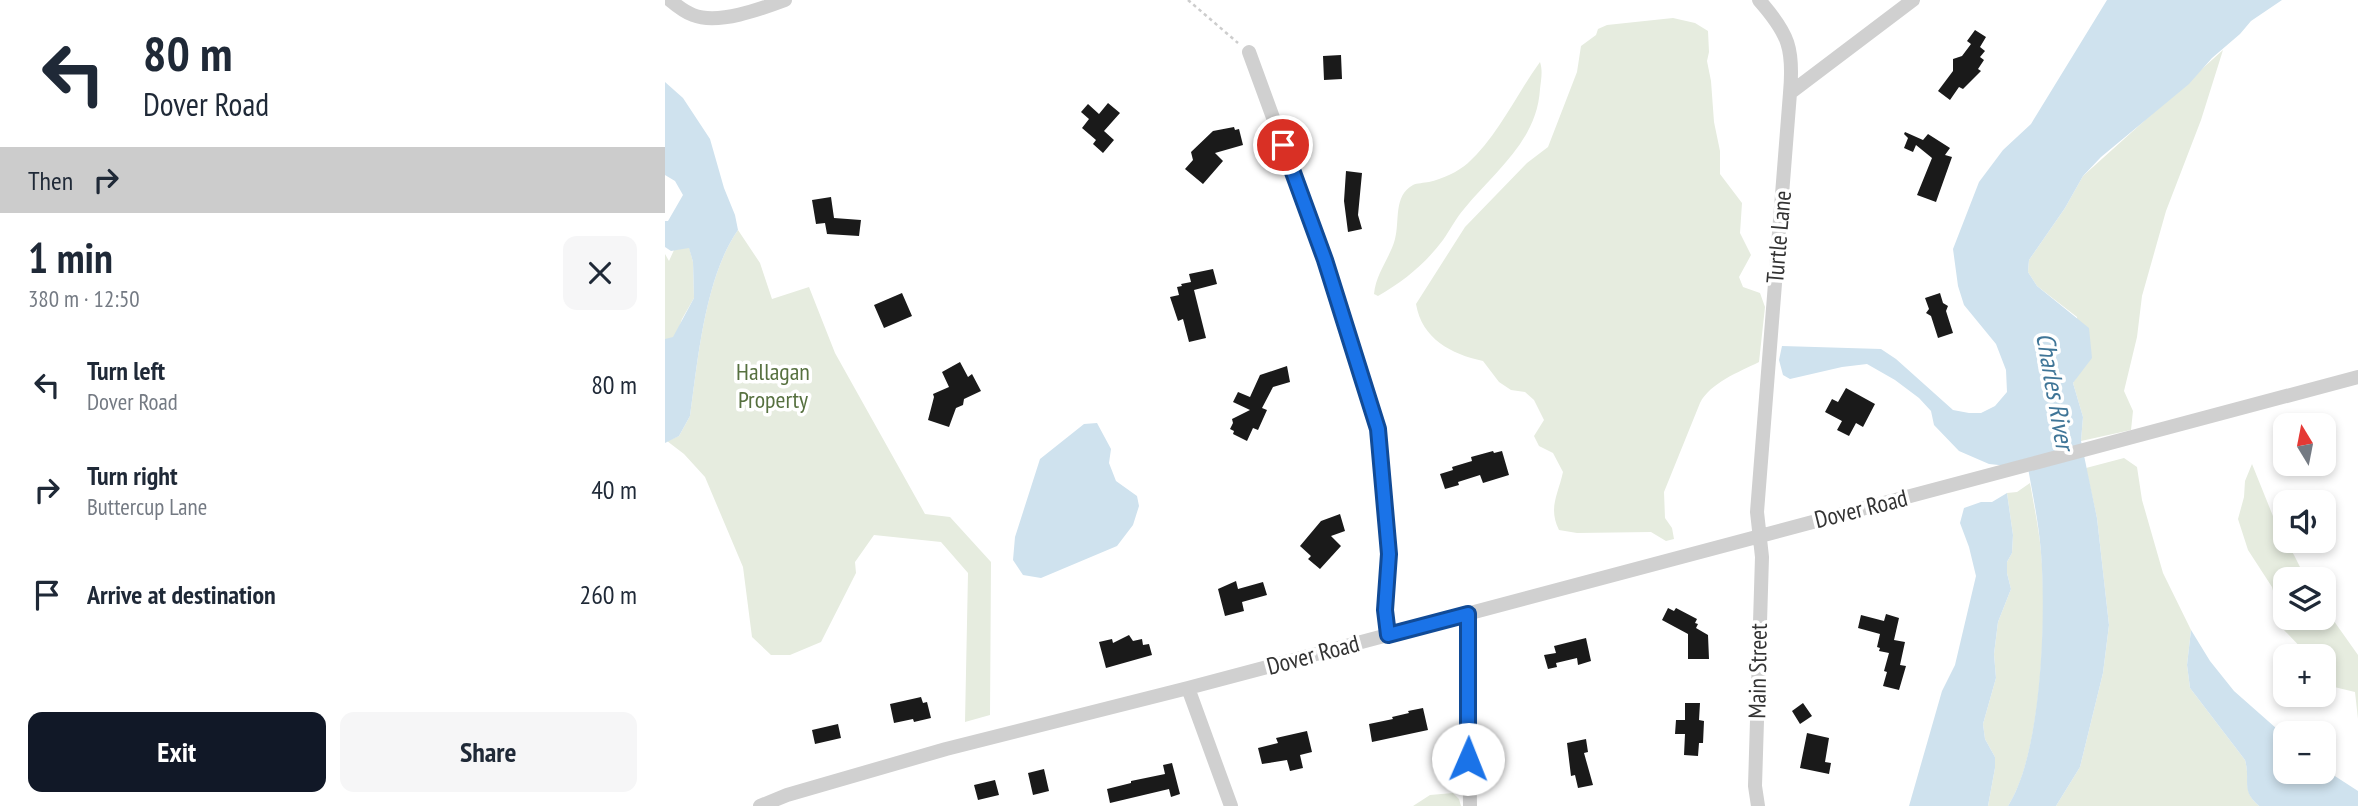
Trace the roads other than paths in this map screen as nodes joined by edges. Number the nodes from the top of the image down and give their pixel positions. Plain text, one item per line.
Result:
1 (670, 0) edge
2 (785, 0) edge
3 (1759, 0) edge
4 (1913, 0) edge
5 (1249, 52) road end
6 (1790, 93) junction
7 (2358, 377) edge
8 (1759, 536) junction
9 (1468, 614) junction
10 (1388, 635) junction
11 (1188, 688) junction
12 (760, 806) edge
13 (1231, 806) edge
14 (1470, 806) edge
15 (1758, 806) edge

1 - 2 street
3 - 6 street, Turtle Lane
4 - 6 street
5 - 10 street
6 - 8 street, Turtle Lane
7 - 8 street, Dover Road
8 - 9 street, Dover Road
8 - 15 street, Main Street
9 - 10 street, Dover Road
9 - 14 street
10 - 11 street, Dover Road
11 - 12 street, Dover Road
11 - 13 street

